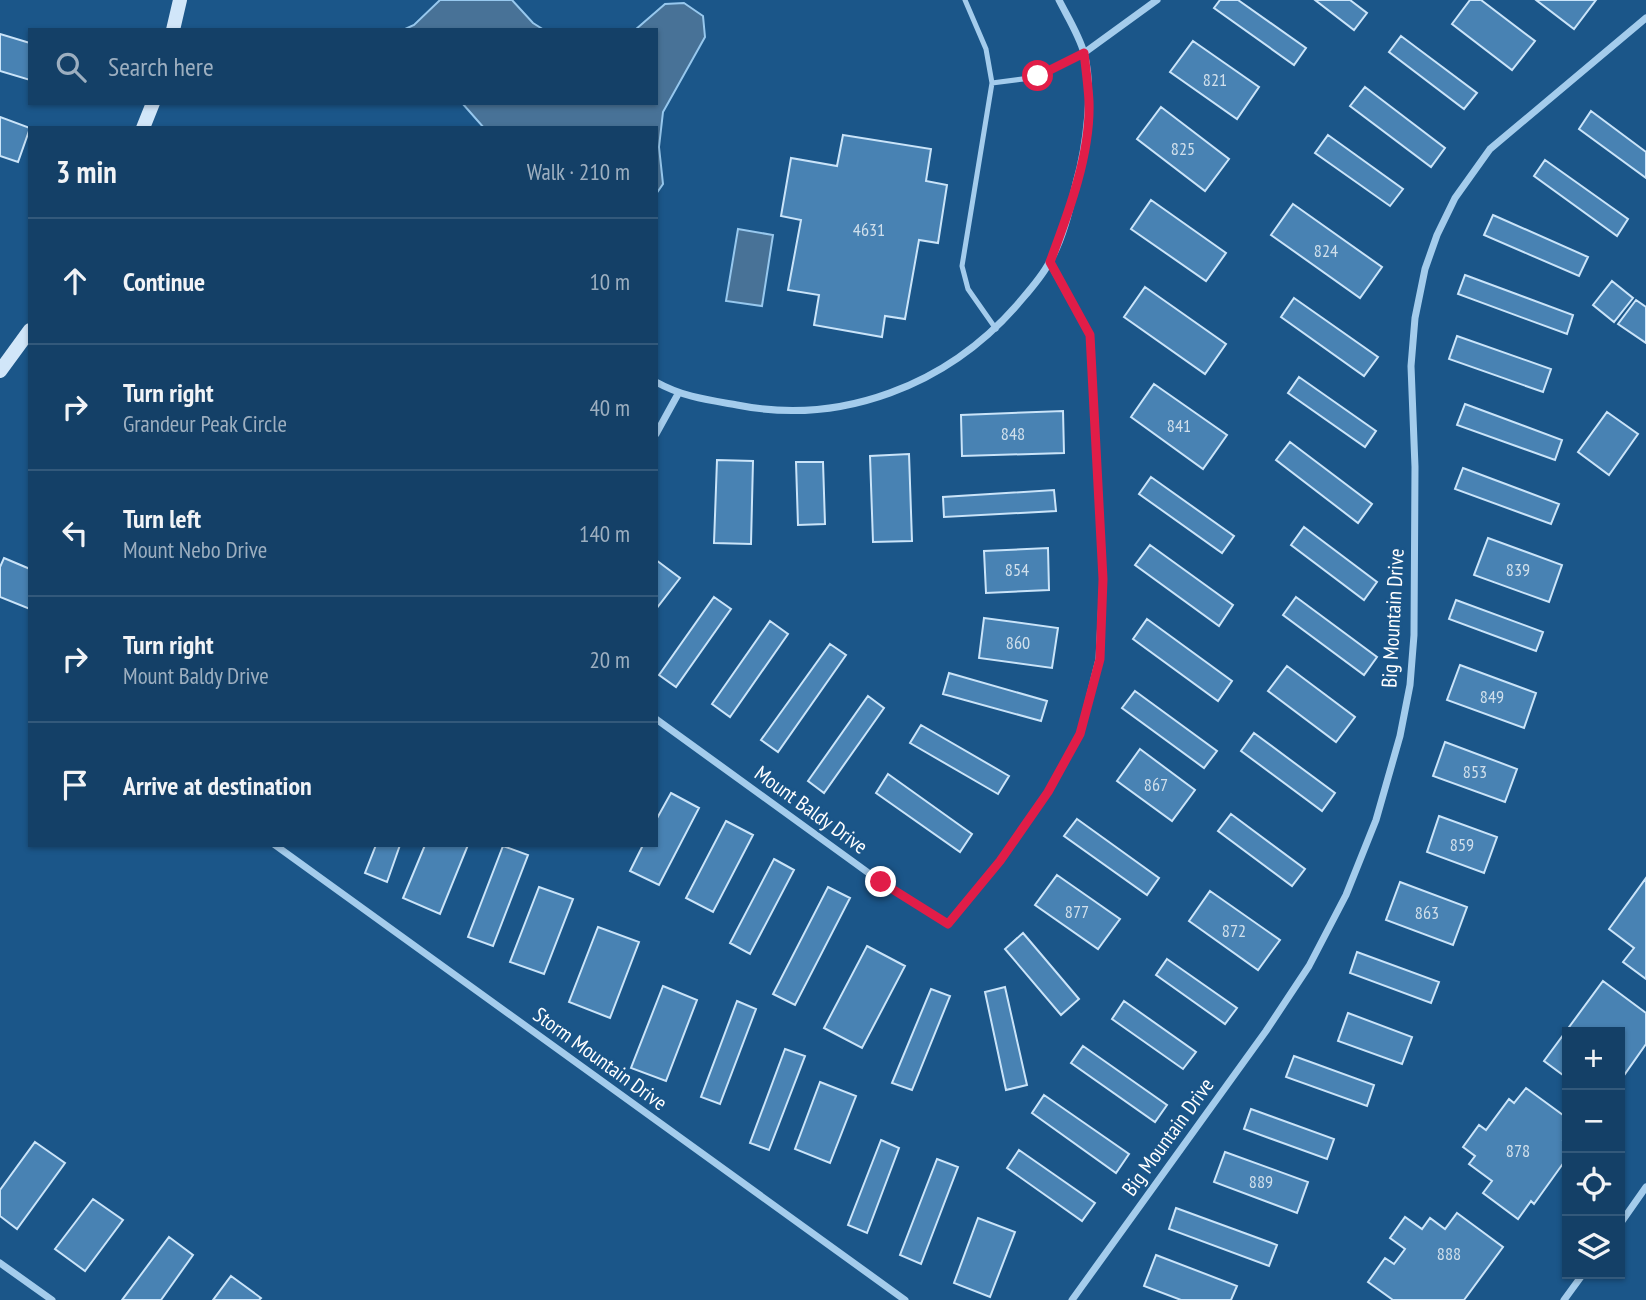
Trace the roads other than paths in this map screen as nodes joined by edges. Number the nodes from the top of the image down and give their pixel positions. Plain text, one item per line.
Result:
1 (180, 0) edge
2 (965, 0) edge
3 (1059, 0) edge
4 (1157, 0) edge
5 (1646, 18) edge
6 (173, 28) edge
7 (1084, 53) junction
8 (992, 83) junction
9 (152, 105) edge
10 (145, 126) edge
11 (1050, 262) junction
12 (996, 329) junction
13 (28, 333) edge
14 (0, 371) edge
15 (658, 383) edge
16 (678, 394) junction
17 (658, 430) edge
18 (658, 720) edge
19 (278, 847) edge
20 (1646, 1187) edge
21 (1625, 1217) edge
22 (0, 1263) edge
23 (1579, 1279) edge
24 (52, 1300) edge
25 (905, 1300) edge
26 (1072, 1300) edge
27 (1564, 1300) edge

1 - 6 street
2 - 8 lane
3 - 7 street
4 - 7 street
5 - 26 street, Big Mountain Drive
7 - 8 lane
7 - 11 street
8 - 12 lane
9 - 10 street
11 - 12 street
11 - 18 street, Mount Baldy Drive
12 - 16 street
13 - 14 street
15 - 16 street
16 - 17 street
19 - 25 street, Storm Mountain Drive
20 - 21 street
22 - 24 street
23 - 27 street

